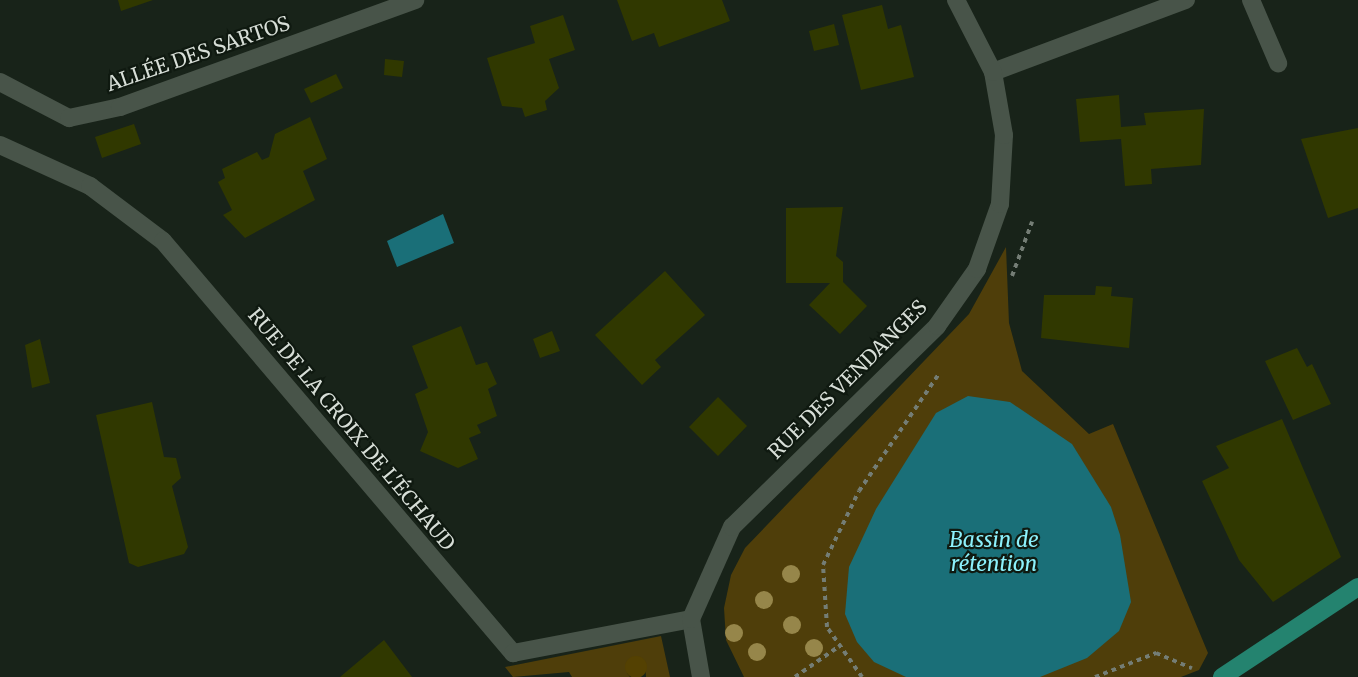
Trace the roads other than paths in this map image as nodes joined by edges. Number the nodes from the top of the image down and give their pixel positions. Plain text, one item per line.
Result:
1 (415, 0) edge
2 (957, 0) edge
3 (1186, 0) edge
4 (1251, 0) edge
5 (1278, 63) dead end
6 (993, 72) junction
7 (0, 82) edge
8 (0, 146) edge
9 (1358, 586) edge
10 (691, 619) junction
11 (702, 677) edge
12 (1222, 677) edge

1 - 7 street, ALLÉE DES SARTOS
2 - 6 street, RUE DES VENDANGES
3 - 6 street
4 - 5 street
6 - 10 street, RUE DES VENDANGES
8 - 10 street, RUE DE LA CROIX DE L'ÉCHAUD
9 - 12 main road
10 - 11 street

